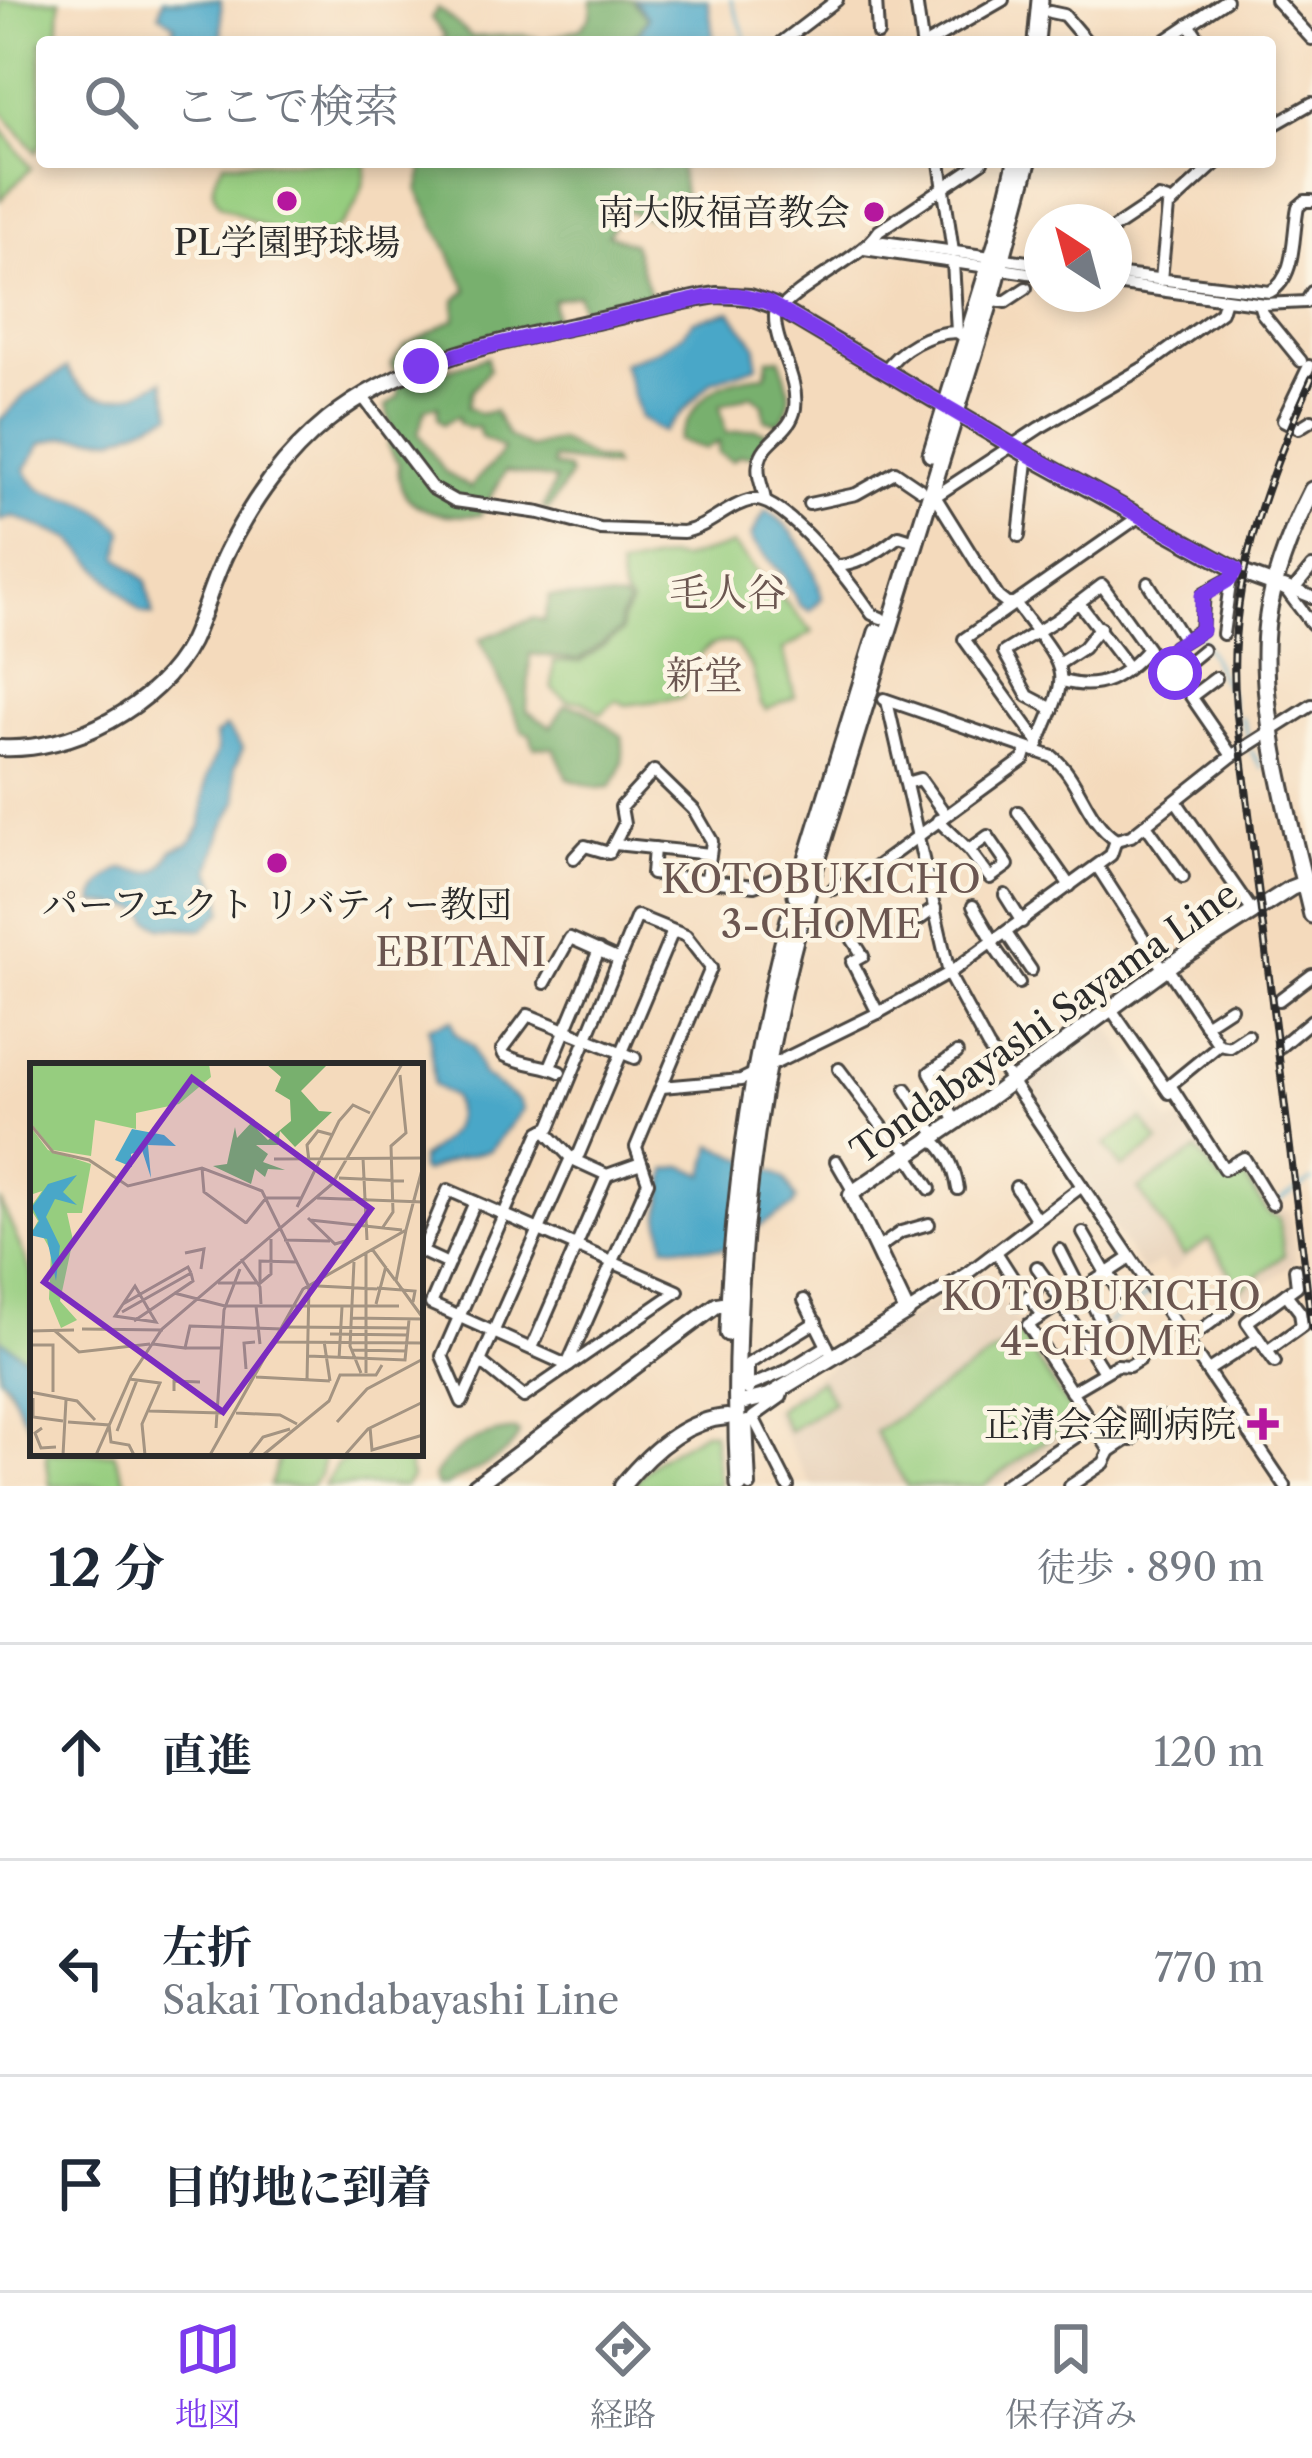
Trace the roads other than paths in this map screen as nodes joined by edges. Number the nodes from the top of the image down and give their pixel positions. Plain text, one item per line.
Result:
1 (837, 0) edge
2 (877, 0) edge
3 (916, 0) edge
4 (1003, 0) edge
5 (1226, 0) edge
6 (1276, 0) edge
7 (1047, 4) edge
8 (1189, 25) junction
9 (878, 34) dead end
10 (790, 36) edge
11 (925, 36) edge
12 (937, 36) edge
13 (1038, 36) edge
14 (1047, 36) edge
15 (1082, 36) edge
16 (1172, 36) edge
17 (1197, 36) edge
18 (1312, 39) edge
19 (1312, 103) edge
20 (1276, 124) edge
21 (941, 168) edge
22 (973, 168) edge
23 (1015, 168) edge
24 (1026, 168) edge
25 (1209, 168) edge
26 (943, 188) junction
27 (1312, 201) edge
28 (1171, 202) junction
29 (1132, 216) edge
30 (1312, 220) edge
31 (1302, 236) edge
32 (861, 248) junction
33 (953, 257) junction
34 (996, 263) junction
35 (1024, 264) edge
36 (1024, 270) edge
37 (1132, 276) edge
38 (1161, 280) junction
39 (1132, 286) edge
40 (1024, 289) edge
41 (1312, 292) edge
42 (991, 299) junction
43 (1225, 299) junction
44 (1259, 304) junction
45 (779, 309) junction
46 (962, 335) junction
47 (1305, 363) edge
48 (884, 372) junction
49 (362, 396) junction
50 (950, 410) junction
51 (1312, 420) edge
52 (1015, 447) junction
53 (1031, 457) junction
54 (1312, 490) edge
55 (929, 492) junction
56 (765, 501) junction
57 (809, 505) dead end
58 (1139, 516) junction
59 (1019, 536) dead end
60 (910, 539) junction
61 (835, 566) junction
62 (1312, 568) edge
63 (1233, 574) junction
64 (1148, 583) dead end
65 (1275, 585) junction
66 (1295, 588) junction
67 (1312, 597) edge
68 (1079, 603) junction
69 (1016, 604) junction
70 (881, 618) junction
71 (1312, 623) edge
72 (1100, 627) junction
73 (1037, 632) junction
74 (1223, 634) dead end
75 (1184, 640) junction
76 (1203, 650) dead end
77 (1060, 663) junction
78 (1184, 664) junction
79 (1127, 666) junction
80 (1216, 678) dead end
81 (1063, 681) junction
82 (863, 692) junction
83 (1192, 696) junction
84 (887, 701) junction
85 (1312, 705) edge
86 (1053, 709) junction
87 (1273, 731) junction
88 (0, 748) edge
89 (1034, 748) junction
90 (1232, 757) junction
91 (906, 783) junction
92 (1176, 801) junction
93 (1018, 812) dead end
94 (941, 818) junction
95 (1146, 825) junction
96 (918, 836) junction
97 (1116, 840) junction
98 (615, 844) junction
99 (654, 848) junction
100 (970, 850) dead end
101 (710, 854) junction
102 (574, 858) dead end
103 (1097, 866) junction
104 (1306, 874) edge
105 (806, 875) junction
106 (1184, 877) dead end
107 (707, 878) junction
108 (1070, 886) junction
109 (833, 889) dead end
110 (1005, 895) dead end
111 (974, 906) dead end
112 (935, 908) junction
113 (1253, 912) junction
114 (1312, 915) edge
115 (920, 919) dead end
116 (1022, 922) junction
117 (846, 929) dead end
118 (673, 931) junction
119 (1006, 933) junction
120 (993, 943) junction
121 (598, 950) junction
122 (619, 960) junction
123 (1031, 970) dead end
124 (1164, 970) junction
125 (949, 973) junction
126 (1312, 975) edge
127 (545, 983) dead end
128 (1019, 983) dead end
129 (1279, 1000) dead end
130 (1231, 1008) dead end
131 (1111, 1009) junction
132 (878, 1013) junction
133 (1312, 1021) edge
134 (1205, 1024) junction
135 (566, 1030) junction
136 (1248, 1035) dead end
137 (586, 1038) junction
138 (1222, 1045) junction
139 (1281, 1046) dead end
140 (622, 1052) junction
141 (957, 1053) dead end
142 (635, 1058) dead end
143 (1234, 1060) dead end
144 (839, 1069) dead end
145 (761, 1070) junction
146 (669, 1071) junction
147 (1011, 1082) junction
148 (701, 1085) junction
149 (662, 1087) junction
150 (906, 1089) dead end
151 (1169, 1093) dead end
152 (956, 1122) junction
153 (544, 1130) junction
154 (934, 1137) junction
155 (910, 1153) junction
156 (572, 1159) junction
157 (836, 1161) dead end
158 (641, 1163) junction
159 (607, 1175) junction
160 (1082, 1186) junction
161 (1016, 1187) dead end
162 (930, 1189) dead end
163 (958, 1189) dead end
164 (851, 1196) junction
165 (475, 1202) junction
166 (1272, 1204) dead end
167 (503, 1214) junction
168 (1037, 1220) junction
169 (929, 1224) dead end
170 (540, 1230) junction
171 (1083, 1233) dead end
172 (576, 1246) junction
173 (877, 1249) junction
174 (423, 1250) edge
175 (1060, 1250) dead end
176 (423, 1252) edge
177 (996, 1252) junction
178 (1130, 1258) junction
179 (613, 1262) junction
180 (448, 1264) junction
181 (1037, 1267) dead end
182 (1295, 1269) dead end
183 (1107, 1272) junction
184 (1014, 1280) dead end
185 (1082, 1288) junction
186 (1119, 1293) dead end
187 (1286, 1294) junction
188 (1027, 1298) dead end
189 (804, 1300) dead end
190 (734, 1302) junction
191 (1062, 1303) junction
192 (1228, 1310) dead end
193 (907, 1312) junction
194 (1043, 1315) junction
195 (458, 1317) junction
196 (816, 1322) junction
197 (1102, 1323) dead end
198 (495, 1332) junction
199 (1258, 1338) junction
200 (1186, 1341) junction
201 (532, 1348) junction
202 (1267, 1351) junction
203 (830, 1352) junction
204 (1140, 1359) dead end
205 (481, 1362) junction
206 (1276, 1362) dead end
207 (568, 1365) junction
208 (1207, 1371) junction
209 (1104, 1372) junction
210 (784, 1388) junction
211 (1072, 1392) junction
212 (740, 1399) junction
213 (1162, 1418) dead end
214 (747, 1421) dead end
215 (1094, 1425) junction
216 (761, 1439) junction
217 (1132, 1440) junction
218 (1110, 1451) junction
219 (750, 1453) junction
220 (475, 1486) edge
221 (622, 1486) edge
222 (729, 1486) edge
223 (739, 1486) edge
224 (750, 1486) edge
225 (788, 1486) edge
226 (1004, 1486) edge
227 (1070, 1486) edge
228 (1285, 1486) edge

1 - 10 street
2 - 9 street
3 - 11 street
4 - 12 street
5 - 8 street
6 - 18 street
7 - 13 highway
7 - 14 highway
7 - 15 street
8 - 16 street
8 - 17 street
19 - 20 street
21 - 26 street
22 - 26 street
23 - 34 highway
24 - 34 highway
25 - 28 street
26 - 32 street
26 - 33 street
27 - 31 street
28 - 29 street
28 - 38 street
30 - 31 street
31 - 38 street
32 - 33 street
32 - 45 street
33 - 34 street
33 - 46 street
34 - 35 street
34 - 36 street
34 - 42 highway
34 - 46 highway
37 - 38 street
39 - 43 street
40 - 42 street
41 - 44 street
42 - 50 highway
43 - 44 street
43 - 52 street
44 - 47 street
45 - 48 main road
45 - 49 main road
45 - 56 street
46 - 48 street
46 - 50 highway
47 - 51 street
48 - 50 main road
49 - 56 street
49 - 88 main road
50 - 52 main road
50 - 55 highway
52 - 53 main road
52 - 55 street
53 - 58 main road
53 - 59 street
54 - 65 highway
55 - 57 street
55 - 60 highway
55 - 69 street
56 - 61 street
58 - 63 main road
58 - 69 street
60 - 61 street
60 - 70 highway
60 - 82 highway
61 - 70 street
62 - 66 street
63 - 65 main road
63 - 74 street
63 - 75 street
64 - 75 street
65 - 66 street
65 - 71 street
65 - 87 highway
66 - 67 street
68 - 72 street
68 - 73 street
68 - 79 street
69 - 73 street
69 - 89 street
70 - 82 highway
72 - 77 street
72 - 79 street
73 - 77 street
73 - 86 street
75 - 78 street
76 - 78 street
77 - 81 street
78 - 83 street
79 - 81 street
80 - 83 street
81 - 86 street
82 - 84 street
82 - 105 highway
83 - 90 street
84 - 89 street
84 - 91 street
85 - 87 street
86 - 89 street
87 - 90 street
87 - 104 highway
89 - 94 street
89 - 97 street
90 - 92 street
91 - 94 street
91 - 96 street
92 - 95 street
92 - 113 street
93 - 108 street
94 - 96 street
94 - 100 street
95 - 97 street
95 - 106 street
96 - 109 street
96 - 112 street
97 - 103 street
98 - 99 street
98 - 101 street
98 - 102 street
99 - 101 street
99 - 107 street
101 - 107 street
103 - 108 street
103 - 124 street
104 - 113 main road, Tondabayashi Sayama Line
104 - 114 highway
105 - 107 street
105 - 145 highway
108 - 116 street
110 - 116 street
111 - 120 street
112 - 115 street
112 - 125 street
113 - 124 main road, Tondabayashi Sayama Line
116 - 119 street
117 - 132 street
118 - 122 street
118 - 140 street
118 - 146 street
119 - 120 street
119 - 123 street
120 - 125 street
120 - 128 street
121 - 122 street
121 - 127 street
121 - 135 street
122 - 137 street
124 - 131 main road, Tondabayashi Sayama Line
124 - 134 street
125 - 132 street
125 - 147 street
126 - 129 street
130 - 134 street
131 - 147 main road, Tondabayashi Sayama Line
131 - 151 street
132 - 145 street
133 - 139 street
134 - 138 street
135 - 135 street
135 - 137 street
136 - 138 street
137 - 140 street
137 - 153 street
138 - 143 street
138 - 166 street
140 - 142 street
140 - 156 street
141 - 152 street
144 - 155 street
145 - 148 street
145 - 190 highway
146 - 148 street
146 - 149 street
147 - 152 main road, Tondabayashi Sayama Line
147 - 160 street
148 - 149 street
149 - 158 street
150 - 154 street
152 - 154 main road, Tondabayashi Sayama Line
153 - 156 street
153 - 167 street
154 - 155 main road, Tondabayashi Sayama Line
154 - 163 street
155 - 162 street
155 - 164 main road, Tondabayashi Sayama Line
156 - 159 street
156 - 170 street
157 - 164 street
158 - 159 street
158 - 179 street
159 - 172 street
160 - 168 street
160 - 178 street
161 - 168 street
164 - 173 main road, Tondabayashi Sayama Line
165 - 167 street
165 - 174 street
165 - 180 street
167 - 170 street
167 - 195 street
168 - 177 street
169 - 173 street
170 - 172 street
170 - 198 street
171 - 183 street
172 - 179 street
172 - 201 street
173 - 193 main road, Tondabayashi Sayama Line
175 - 185 street
176 - 180 street
177 - 184 street
177 - 193 street
178 - 183 street
178 - 200 street
179 - 207 street
179 - 207 street
180 - 195 street
181 - 191 street
182 - 187 street
183 - 185 street
183 - 186 street
185 - 191 street
185 - 197 street
187 - 199 street
187 - 202 street
188 - 194 street
189 - 196 street
190 - 212 highway
190 - 220 main road
191 - 194 street
191 - 209 street
192 - 200 street
193 - 203 main road
194 - 211 street
195 - 198 street
195 - 205 street
196 - 203 street
196 - 212 street
198 - 201 street
198 - 205 street
199 - 202 street
199 - 208 street
200 - 208 street
201 - 207 street
202 - 206 street
203 - 210 main road
203 - 212 street
204 - 209 street
205 - 207 street
208 - 228 street
209 - 211 street
210 - 212 main road
210 - 216 street
211 - 215 street
212 - 221 main road
212 - 222 highway
212 - 223 highway
213 - 217 street
214 - 219 street
215 - 217 street
215 - 218 street
215 - 226 street
216 - 219 street
216 - 225 street
217 - 218 street
218 - 227 street
219 - 224 street

